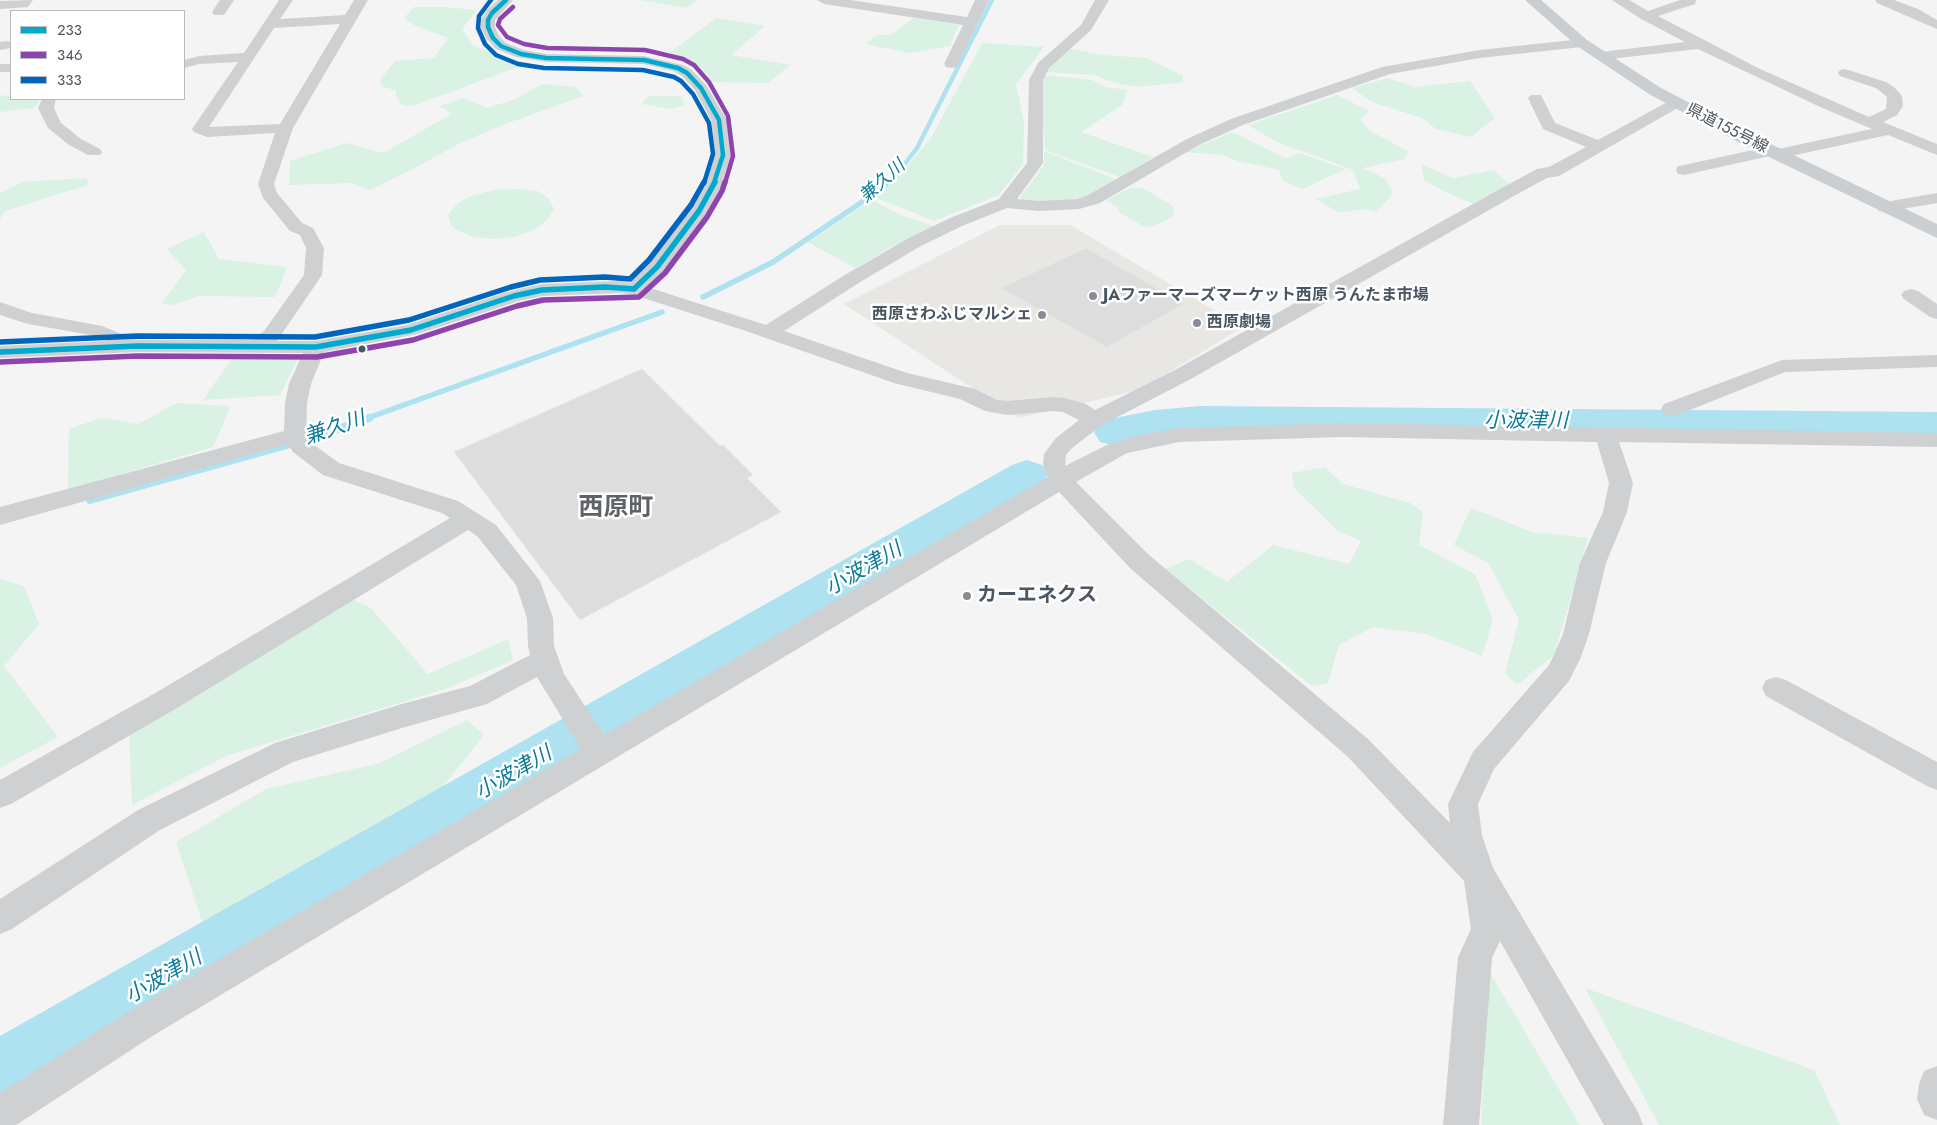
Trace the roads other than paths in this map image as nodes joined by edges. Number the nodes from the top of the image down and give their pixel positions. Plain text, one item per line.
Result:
1 (26, 0) edge
2 (227, 0) edge
3 (286, 0) edge
4 (361, 0) edge
5 (506, 0) edge
6 (824, 0) edge
7 (982, 0) edge
8 (1102, 0) edge
9 (1532, 0) edge
10 (1619, 0) edge
11 (1691, 0) edge
12 (1882, 0) edge
13 (0, 5) edge
14 (218, 12) dead end
15 (1646, 16) junction
16 (349, 20) junction
17 (971, 22) junction
18 (270, 24) junction
19 (1937, 25) edge
20 (1582, 43) junction
21 (1700, 45) junction
22 (1601, 56) junction
23 (249, 57) junction
24 (185, 64) edge
25 (950, 64) dead end
26 (1845, 72) dead end
27 (1536, 98) dead end
28 (49, 100) edge
29 (1676, 103) junction
30 (1870, 122) junction
31 (285, 128) junction
32 (1890, 130) junction
33 (1599, 146) junction
34 (1937, 150) edge
35 (94, 152) dead end
36 (1774, 153) junction
37 (1684, 170) dead end
38 (1937, 198) edge
39 (1005, 204) junction
40 (1885, 207) junction
41 (1937, 232) edge
42 (634, 289) junction
43 (1911, 295) dead end
44 (0, 308) edge
45 (1937, 313) edge
46 (770, 332) junction
47 (137, 346) junction
48 (258, 346) junction
49 (316, 347) junction
50 (0, 352) edge
51 (1937, 361) edge
52 (1123, 406) junction
53 (1672, 409) dead end
54 (1148, 411) dead end
55 (1094, 420) junction
56 (1606, 435) junction
57 (298, 440) junction
58 (1937, 440) edge
59 (1061, 480) junction
60 (0, 516) edge
61 (469, 518) junction
62 (548, 669) junction
63 (1776, 688) dead end
64 (596, 747) junction
65 (1937, 777) edge
66 (0, 795) edge
67 (1480, 874) junction
68 (0, 918) edge
69 (1937, 1084) edge
70 (1937, 1102) edge
71 (0, 1114) edge
72 (1461, 1125) edge
73 (1625, 1125) edge

1 - 13 street
2 - 14 street
3 - 18 street
4 - 16 street
5 - 42 street
6 - 17 street
7 - 17 street
8 - 39 street
9 - 20 main road, 県道155号線
10 - 15 street
11 - 15 street
12 - 19 street
15 - 21 street
16 - 18 street
16 - 31 street
17 - 25 street
18 - 23 street
20 - 22 main road, 県道155号線
20 - 39 street
21 - 22 street
21 - 30 street
22 - 29 main road, 県道155号線
23 - 24 street
23 - 31 street
26 - 30 street
27 - 33 street
28 - 35 street
29 - 33 street
29 - 36 main road, 県道155号線
30 - 32 street
31 - 48 street
32 - 34 street
32 - 36 street
33 - 52 street
36 - 37 street
36 - 40 main road, 県道155号線
38 - 40 street
39 - 46 street
40 - 41 main road, 県道155号線
42 - 46 street
42 - 49 street
43 - 45 street
44 - 47 street
46 - 55 street
47 - 48 street
47 - 50 street
48 - 49 street
49 - 57 street
51 - 53 street
52 - 54 street
52 - 55 street
55 - 59 street
56 - 58 street
56 - 59 street
56 - 67 street
57 - 60 street
57 - 61 street
59 - 64 street
59 - 67 street
61 - 62 street
61 - 66 street
62 - 64 street
62 - 68 street
63 - 65 street
64 - 71 street
67 - 72 street
67 - 73 street
69 - 70 street

